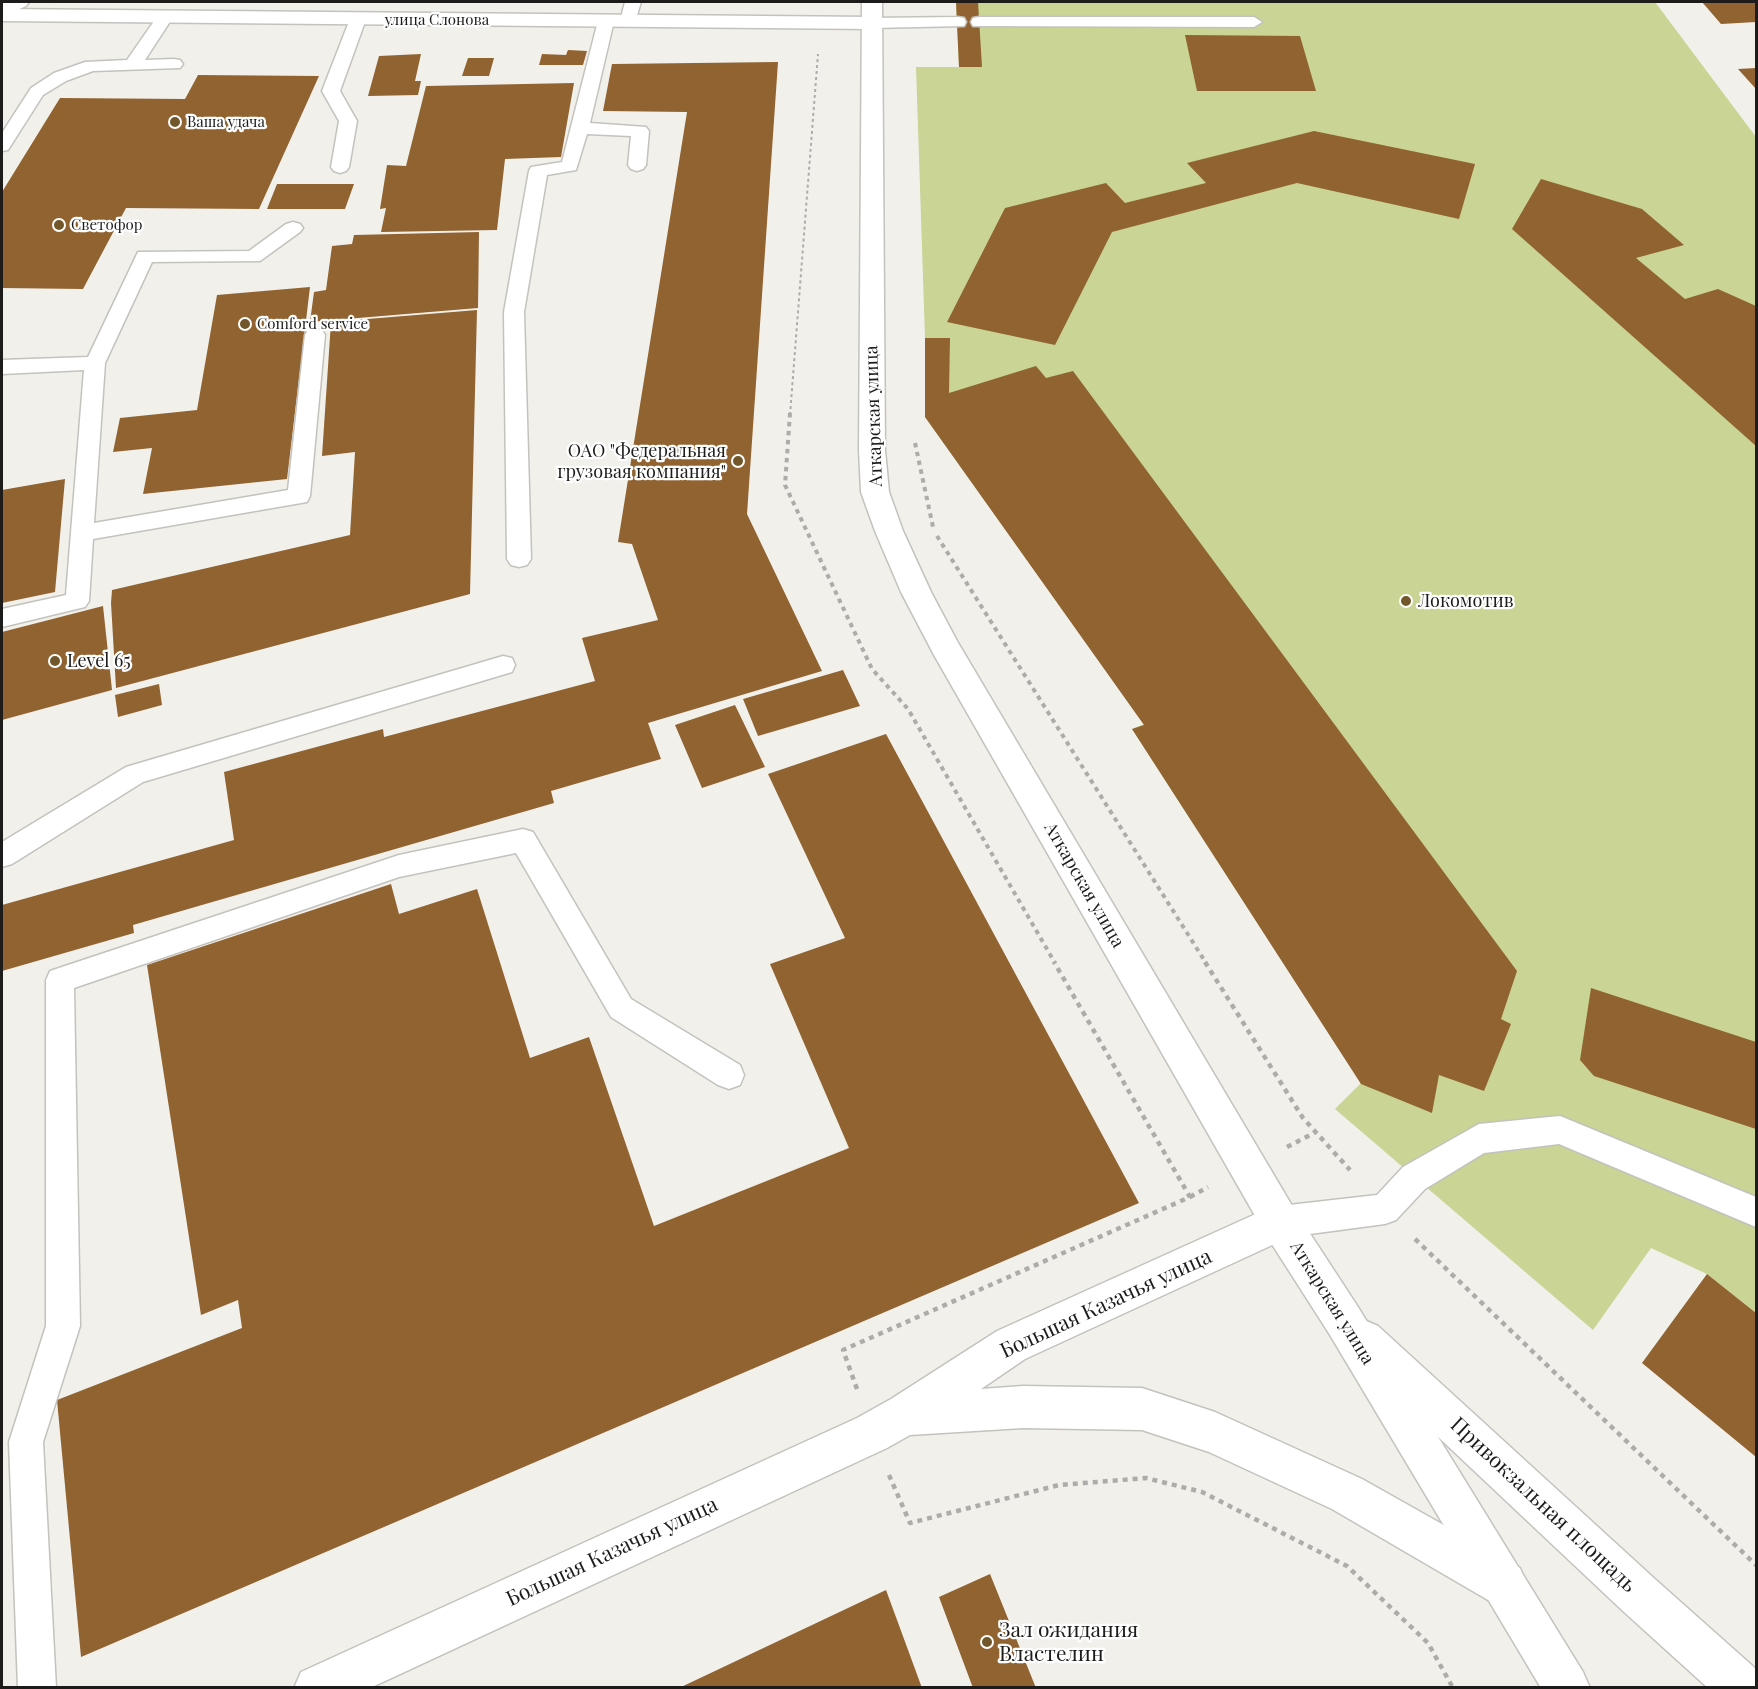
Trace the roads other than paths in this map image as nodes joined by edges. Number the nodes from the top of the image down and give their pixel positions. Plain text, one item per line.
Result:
1 (19, 2) edge
2 (942, 2) edge
3 (631, 11) edge
4 (872, 12) edge
5 (2, 13) edge
6 (165, 17) junction
7 (358, 19) junction
8 (606, 21) junction
9 (979, 22) dead end
10 (1254, 22) dead end
11 (133, 64) junction
12 (174, 64) dead end
13 (579, 128) junction
14 (2, 146) edge
15 (637, 165) dead end
16 (340, 167) dead end
17 (293, 228) dead end
18 (315, 335) dead end
19 (95, 363) junction
20 (2, 367) edge
21 (82, 533) junction
22 (519, 559) dead end
23 (2, 618) edge
24 (503, 665) dead end
25 (2, 856) edge
26 (729, 1075) dead end
27 (1756, 1212) edge
28 (1280, 1222) junction
29 (1344, 1321) junction
30 (906, 1414) junction
31 (1504, 1584) junction
32 (37, 1688) edge
33 (317, 1688) edge
34 (1567, 1688) edge
35 (1743, 1688) edge

1 - 5 street
2 - 4 lane
3 - 4 street, улица Слонова
3 - 8 street, улица Слонова
4 - 28 street, Аткарская улица
5 - 6 street, улица Слонова
6 - 7 street, улица Слонова
6 - 11 lane
7 - 8 street, улица Слонова
7 - 16 lane
8 - 13 lane
9 - 10 lane
11 - 12 lane
11 - 14 lane
13 - 15 lane
13 - 22 lane
17 - 19 lane
18 - 21 lane
19 - 20 lane
19 - 21 lane
21 - 23 lane
24 - 25 lane
26 - 32 lane
27 - 28 lane
28 - 29 street, Аткарская улица
28 - 30 street, Большая Казачья улица
29 - 31 street, Аткарская улица
29 - 35 street, Привокзальная площадь
30 - 31 street, Большая Казачья улица
30 - 33 street, Большая Казачья улица
31 - 34 street, Аткарская улица

